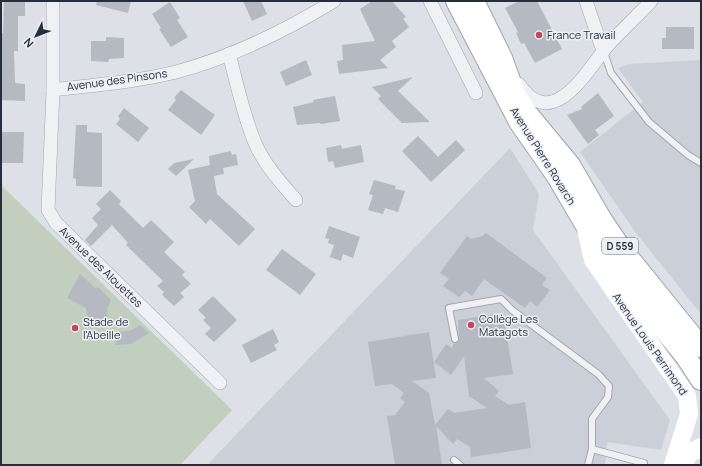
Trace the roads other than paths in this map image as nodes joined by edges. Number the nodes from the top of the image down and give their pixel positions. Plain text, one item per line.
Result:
1 (52, 1) edge
2 (334, 1) edge
3 (430, 1) edge
4 (456, 1) edge
5 (474, 1) edge
6 (586, 1) edge
7 (651, 1) edge
8 (603, 51) junction
9 (229, 54) junction
10 (502, 58) junction
11 (53, 90) junction
12 (476, 93) dead end
13 (701, 163) edge
14 (296, 200) dead end
15 (586, 226) junction
16 (455, 339) dead end
17 (701, 348) edge
18 (701, 380) edge
19 (220, 383) dead end
20 (701, 447) edge
21 (592, 449) junction
22 (454, 460) dead end
23 (460, 465) edge
24 (588, 465) edge
25 (644, 465) edge
26 (673, 465) edge
27 (682, 465) edge

1 - 11 street, Avenue des Alouettes
2 - 9 street, Avenue des Pinsons
3 - 12 street
4 - 15 main road, Avenue Pierre Rovarch / D 559
5 - 10 main road, Avenue Pierre Rovarch / D 559
6 - 8 street
7 - 8 street
8 - 10 street
8 - 13 lane
9 - 11 street, Avenue des Pinsons
9 - 14 street
10 - 17 main road, Avenue Pierre Rovarch / D 559
11 - 19 street, Avenue des Alouettes
15 - 18 main road, Avenue Pierre Rovarch / D 559
15 - 26 street, Avenue Louis Perrimond
16 - 21 lane
20 - 27 street
21 - 24 lane
21 - 25 lane
22 - 23 lane

